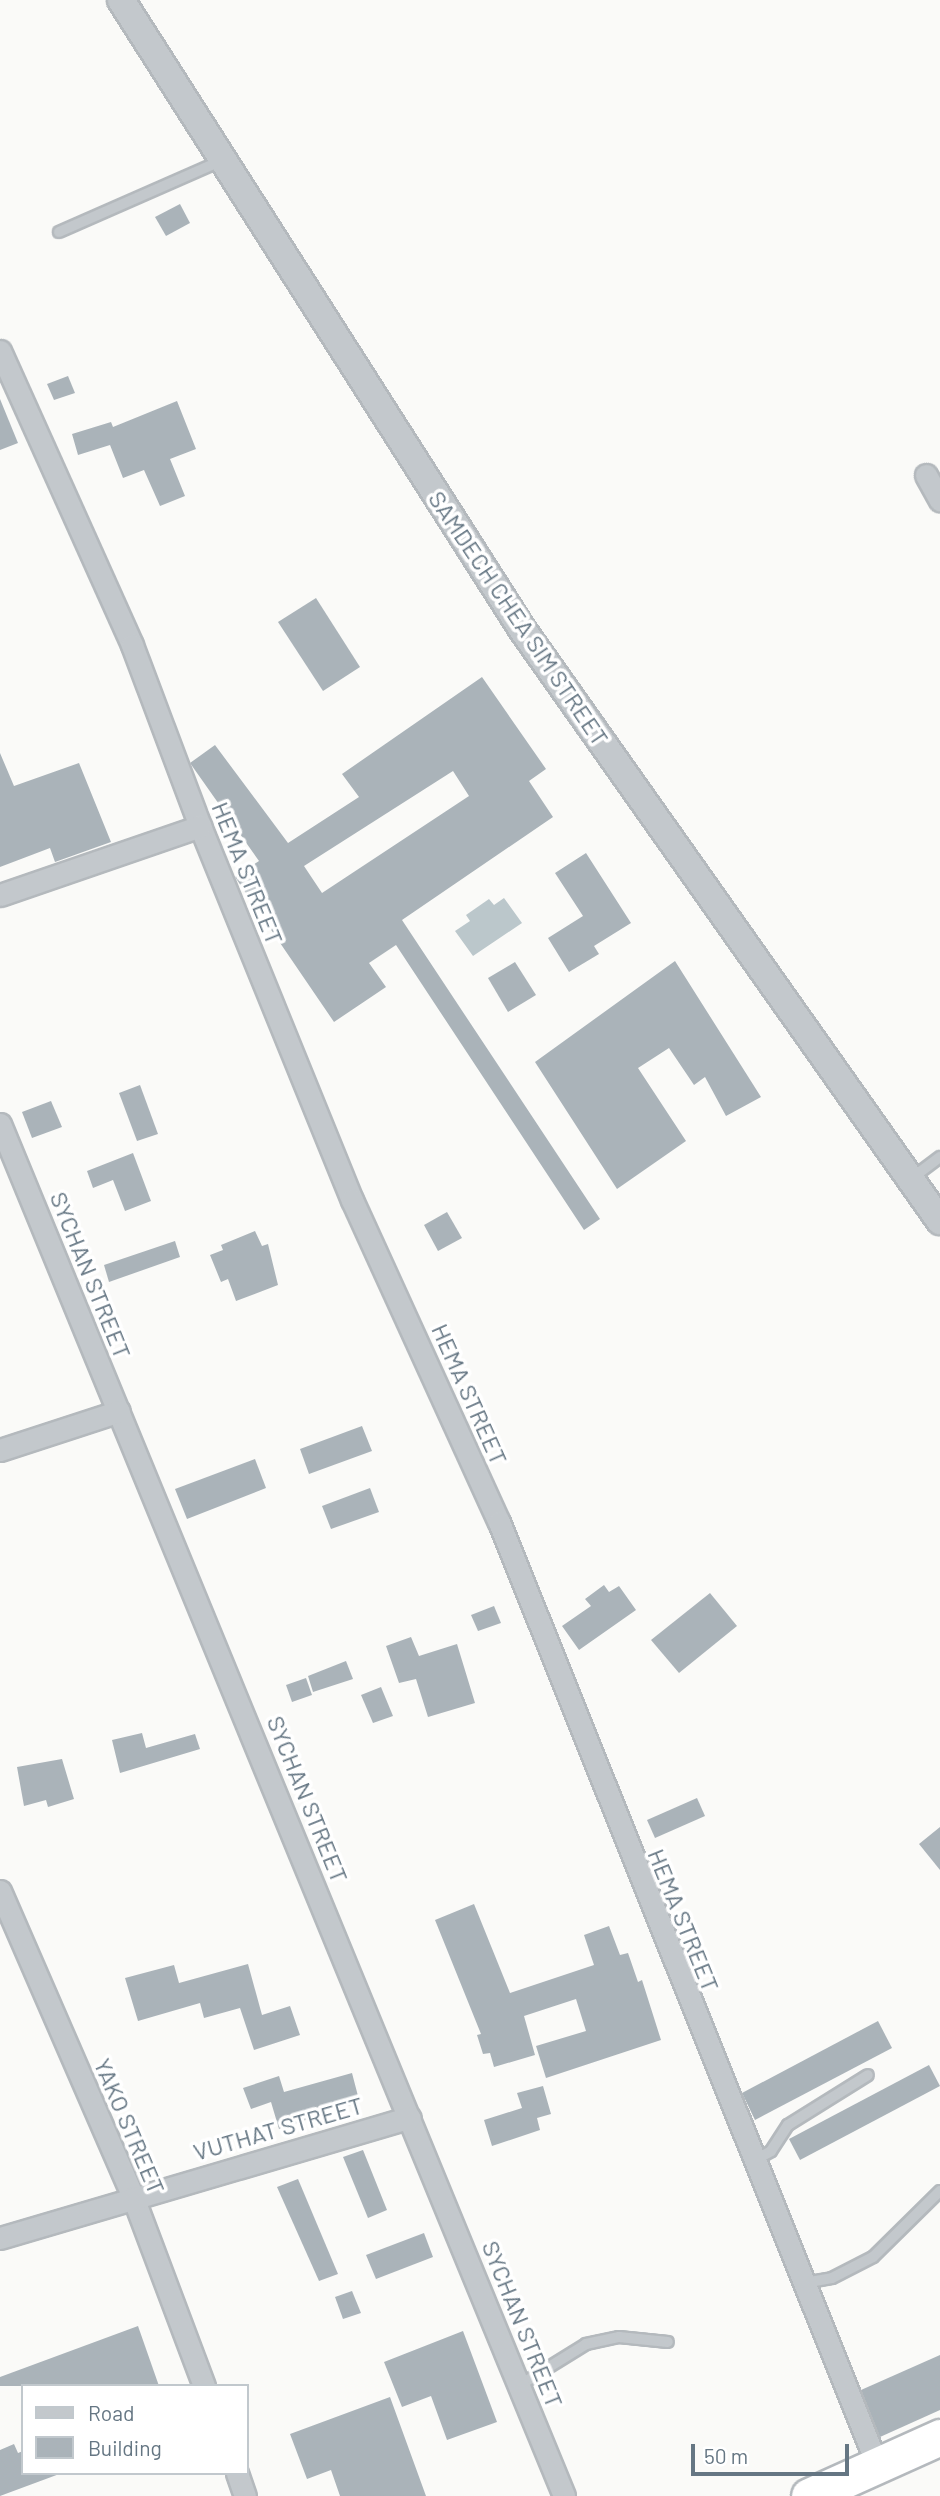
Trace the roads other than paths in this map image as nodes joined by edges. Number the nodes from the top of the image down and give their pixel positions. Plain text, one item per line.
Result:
1 (121, 0) edge
2 (223, 160) junction
3 (60, 232) dead end
4 (0, 351) edge
5 (926, 475) dead end
6 (940, 500) edge
7 (200, 826) junction
8 (0, 895) edge
9 (0, 1124) edge
10 (940, 1157) edge
11 (909, 1180) junction
12 (940, 1221) edge
13 (119, 1410) junction
14 (0, 1450) edge
15 (0, 1891) edge
16 (868, 2075) dead end
17 (410, 2117) junction
18 (755, 2160) junction
19 (940, 2191) edge
20 (133, 2197) junction
21 (0, 2238) edge
22 (804, 2283) junction
23 (668, 2342) dead end
24 (203, 2384) edge
25 (520, 2385) junction
26 (940, 2437) edge
27 (877, 2464) junction
28 (238, 2475) edge
29 (246, 2496) edge
30 (564, 2496) edge
31 (809, 2496) edge

1 - 2 street, SAMDECH CHEA SIM STREET
2 - 3 lane
2 - 11 street, SAMDECH CHEA SIM STREET
4 - 7 street, HEMA STREET
5 - 6 street
7 - 8 street
7 - 18 street, HEMA STREET
9 - 13 street, SYCHAN STREET
10 - 11 lane
11 - 12 street, SAMDECH CHEA SIM STREET
13 - 14 street
13 - 17 street, SYCHAN STREET
15 - 20 street, YAKO STREET
16 - 18 lane
17 - 20 street, VUTHAT STREET
17 - 25 street, SYCHAN STREET
18 - 22 street, HEMA STREET
19 - 22 lane
20 - 21 street, VUTHAT STREET
20 - 24 street, YAKO STREET
22 - 27 street, HEMA STREET
23 - 25 lane
25 - 30 street, SYCHAN STREET
26 - 27 highway
27 - 31 highway
28 - 29 street

